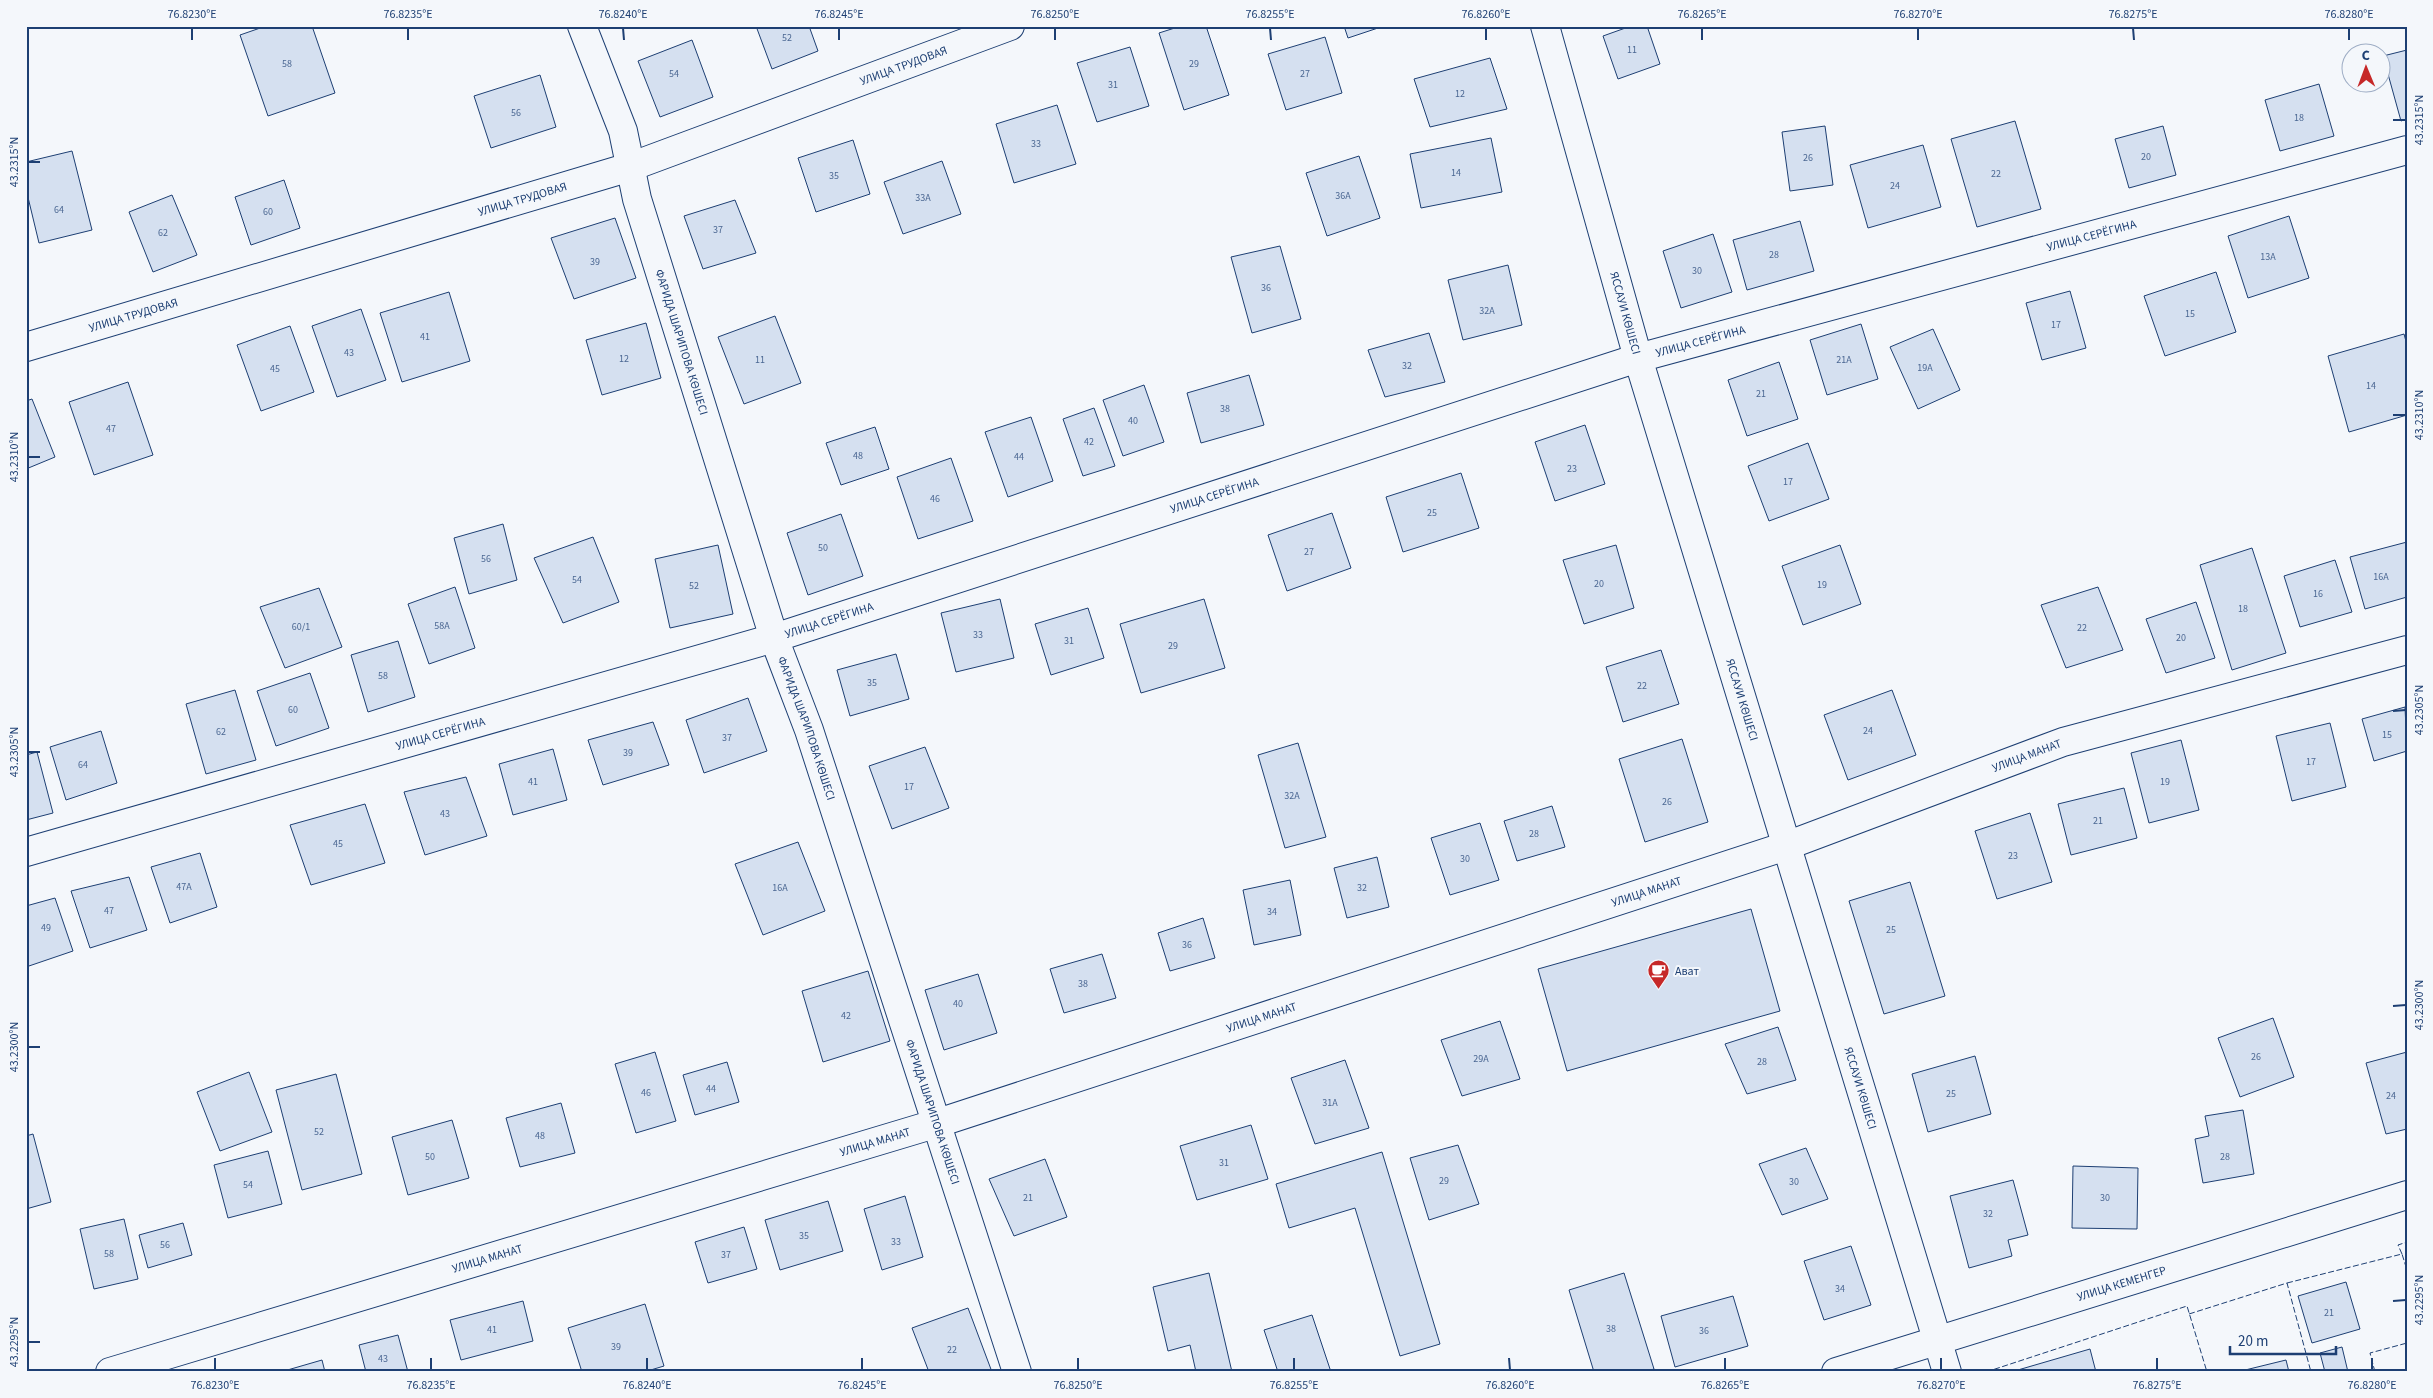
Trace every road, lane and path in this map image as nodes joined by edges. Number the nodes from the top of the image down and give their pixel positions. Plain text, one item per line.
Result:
1 (582, 26) edge
2 (1010, 26) edge
3 (1545, 26) edge
4 (2407, 150) edge
5 (630, 167) junction
6 (26, 347) edge
7 (1638, 358) junction
8 (774, 638) junction
9 (2407, 650) edge
10 (1786, 846) junction
11 (26, 852) edge
12 (938, 1123) junction
13 (2407, 1195) edge
14 (1936, 1339) junction
15 (110, 1372) edge
16 (1017, 1372) edge
17 (1836, 1372) edge
18 (1946, 1372) edge

1 - 5 street, ФАРИДА ШАРИПОВА КӨШЕСІ
2 - 5 street, УЛИЦА ТРУДОВАЯ
3 - 7 street, ЯССАУИ КӨШЕСІ
4 - 7 street, УЛИЦА СЕРЁГИНА
5 - 6 street, УЛИЦА ТРУДОВАЯ
5 - 8 street, ФАРИДА ШАРИПОВА КӨШЕСІ
7 - 8 street, УЛИЦА СЕРЁГИНА
7 - 10 street, ЯССАУИ КӨШЕСІ
8 - 11 street, УЛИЦА СЕРЁГИНА
8 - 12 street, ФАРИДА ШАРИПОВА КӨШЕСІ
9 - 10 street, УЛИЦА МАНАТ
10 - 12 street, УЛИЦА МАНАТ
10 - 14 street, ЯССАУИ КӨШЕСІ
12 - 15 street, УЛИЦА МАНАТ
12 - 16 street, ФАРИДА ШАРИПОВА КӨШЕСІ
13 - 14 street, УЛИЦА КЕМЕНГЕР
14 - 17 street, УЛИЦА КЕМЕНГЕР
14 - 18 street, ЯССАУИ КӨШЕСІ

